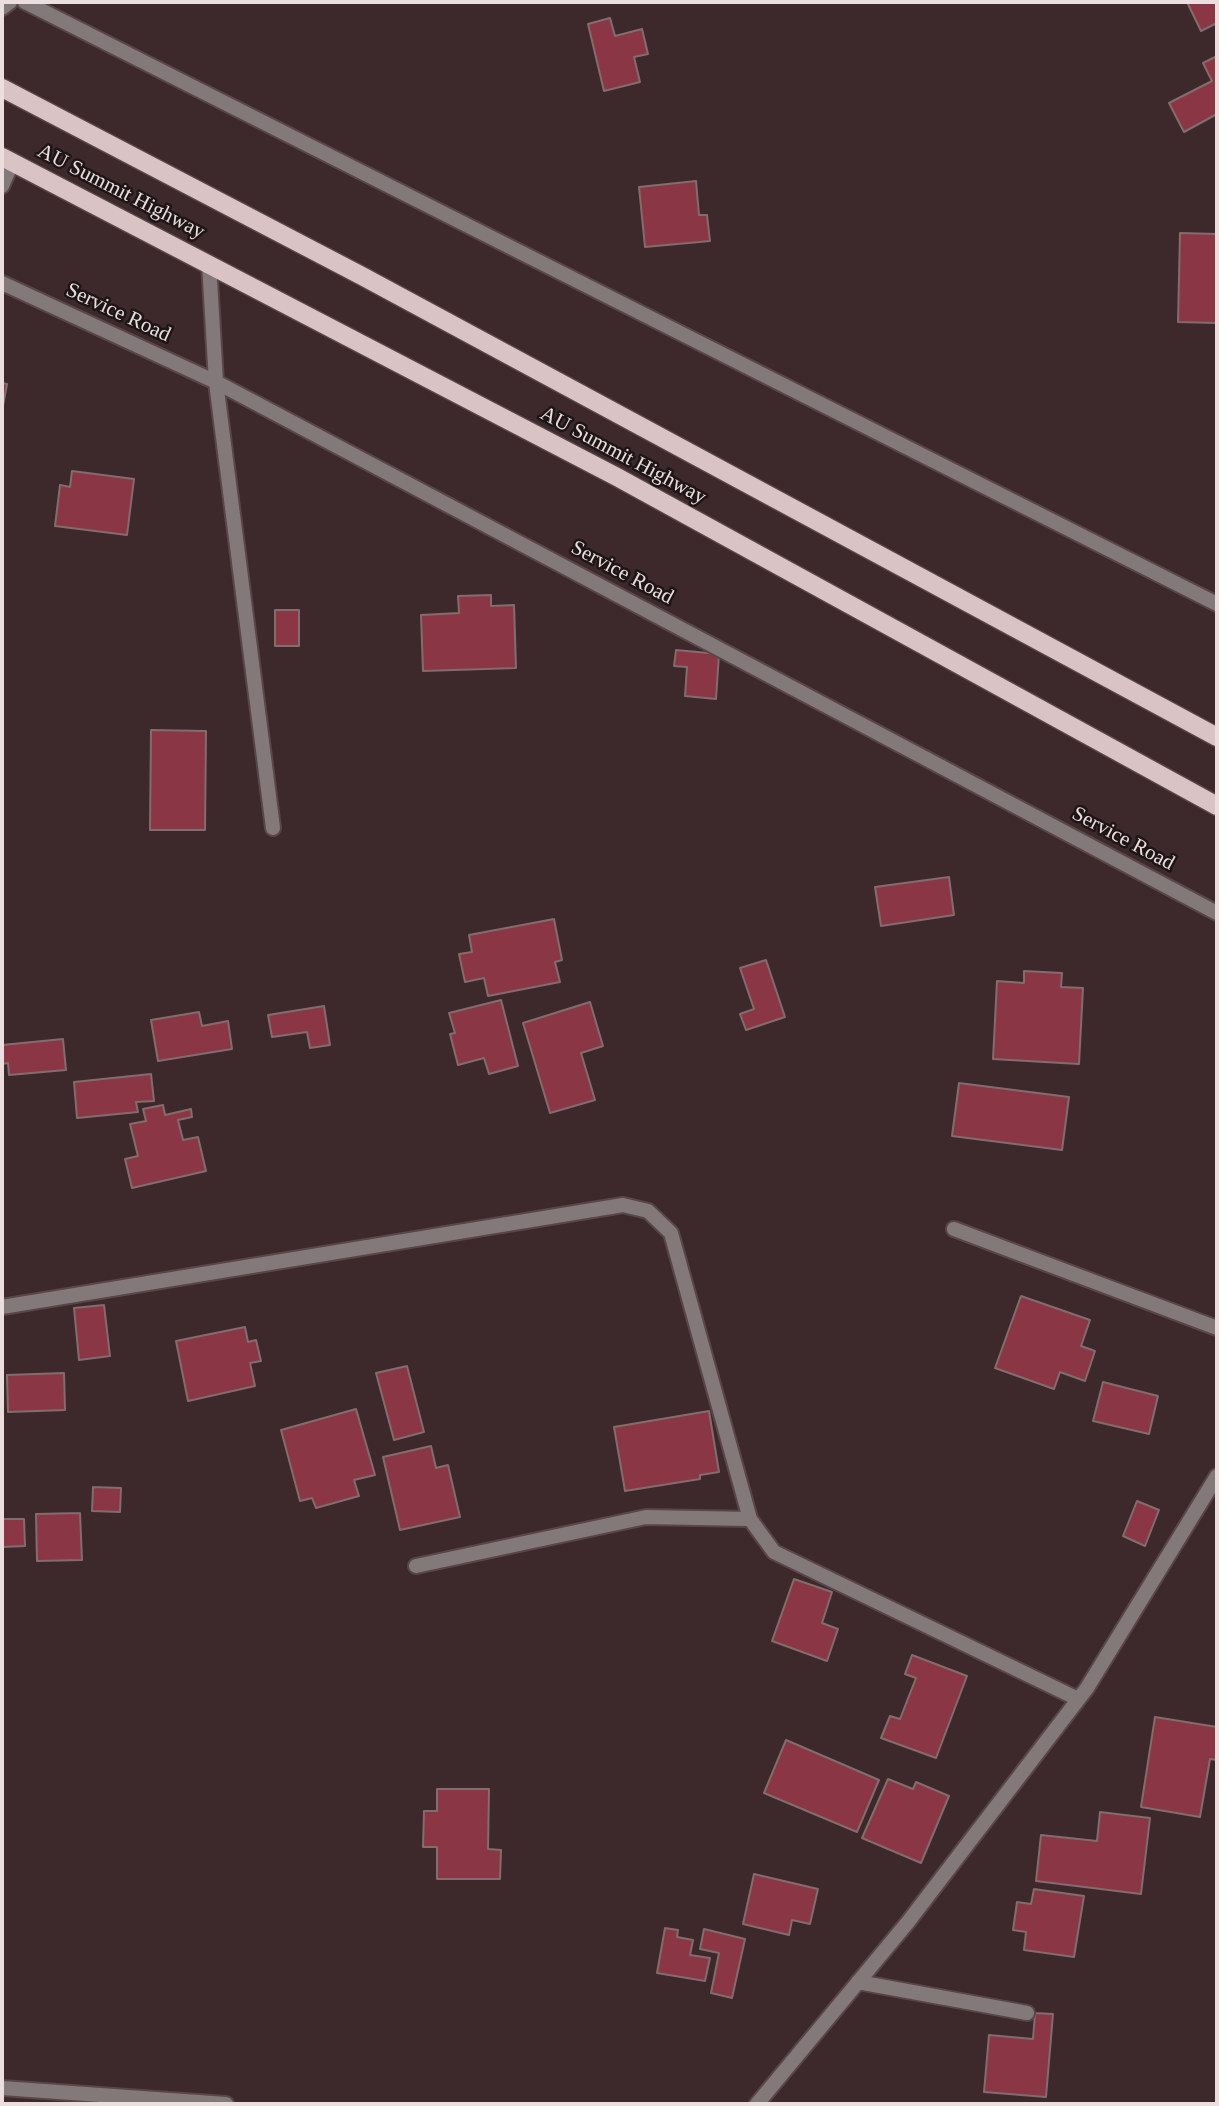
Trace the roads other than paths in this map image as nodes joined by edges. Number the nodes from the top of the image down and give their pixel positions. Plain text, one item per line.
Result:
1 (10, 2) edge
2 (25, 2) edge
3 (2, 8) edge
4 (2, 88) edge
5 (7, 159) edge
6 (2, 186) edge
7 (208, 263) junction
8 (2, 282) edge
9 (216, 382) junction
10 (1217, 604) edge
11 (1217, 737) edge
12 (1217, 806) edge
13 (272, 828) dead end
14 (1217, 913) edge
15 (954, 1229) dead end
16 (2, 1307) edge
17 (1217, 1328) edge
18 (1217, 1476) edge
19 (750, 1519) junction
20 (416, 1566) dead end
21 (1078, 1699) junction
22 (858, 1982) junction
23 (1027, 2013) dead end
24 (2, 2088) edge
25 (226, 2104) edge
26 (757, 2104) edge

1 - 3 street
2 - 10 street
4 - 11 main road, AU Summit Highway
5 - 6 street
5 - 7 main road, AU Summit Highway
7 - 9 street
7 - 12 main road, AU Summit Highway
8 - 9 street, Service Road
9 - 13 street
9 - 14 street, Service Road
15 - 17 street
16 - 19 street
18 - 21 street
19 - 20 street
19 - 21 street
21 - 22 street
22 - 23 street
22 - 26 street
24 - 25 street

